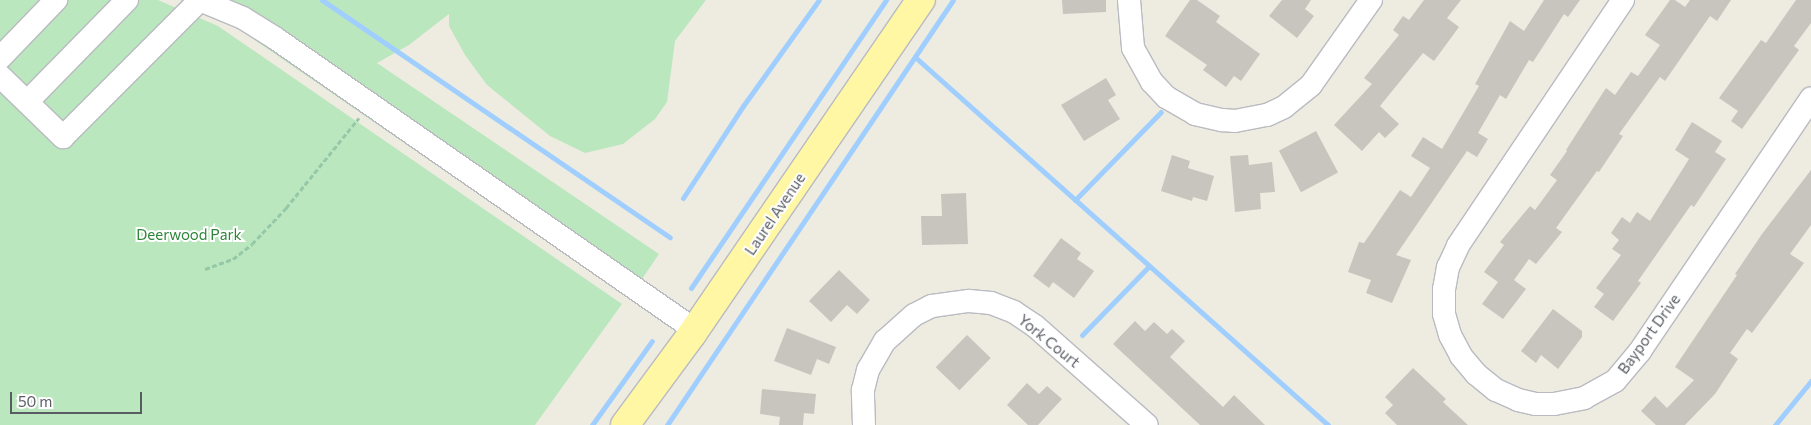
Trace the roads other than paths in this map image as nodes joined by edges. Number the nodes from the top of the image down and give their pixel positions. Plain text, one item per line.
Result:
1 (56, 0) edge
2 (127, 0) edge
3 (200, 0) edge
4 (921, 0) edge
5 (1129, 0) edge
6 (1371, 0) edge
7 (1623, 0) edge
8 (0, 58) edge
9 (0, 76) edge
10 (1811, 98) edge
11 (27, 102) junction
12 (695, 330) junction
13 (625, 425) edge
14 (864, 425) edge
15 (1147, 425) edge

1 - 8 street
2 - 11 street
3 - 11 street
3 - 12 street
4 - 12 main road, Laurel Avenue
5 - 6 street
7 - 10 street, Bayport Drive
9 - 11 street
12 - 13 main road, Laurel Avenue
14 - 15 street, York Court

